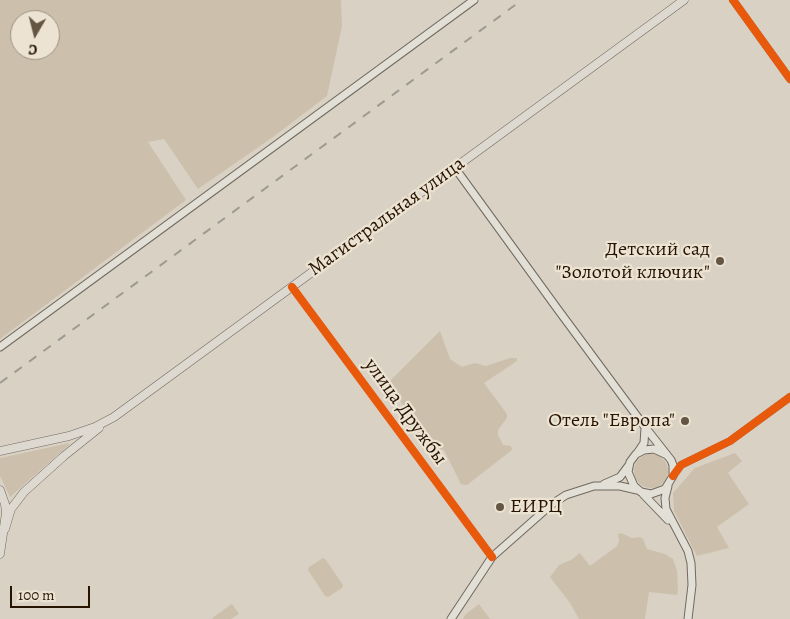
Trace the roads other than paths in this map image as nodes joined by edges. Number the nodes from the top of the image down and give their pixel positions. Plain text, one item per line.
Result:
1 (474, 0) edge
2 (684, 0) edge
3 (733, 0) edge
4 (790, 79) edge
5 (455, 168) junction
6 (292, 287) junction
7 (0, 347) edge
8 (790, 398) edge
9 (114, 417) junction
10 (645, 427) junction
11 (0, 451) edge
12 (636, 454) junction
13 (667, 456) junction
14 (692, 459) junction
15 (630, 462) junction
16 (673, 476) junction
17 (597, 486) junction
18 (668, 486) junction
19 (0, 490) edge
20 (640, 491) junction
21 (4, 529) junction
22 (676, 530) junction
23 (0, 554) edge
24 (492, 557) junction
25 (451, 619) edge
26 (688, 619) edge

1 - 7 main road
2 - 5 main road, Магистральная улица
3 - 4 street
5 - 6 main road, Магистральная улица
5 - 10 main road
6 - 9 main road, Магистральная улица
6 - 24 street, улица Дружбы
8 - 14 street
9 - 11 main road, Магистральная улица
9 - 21 main road
10 - 12 main road
10 - 13 main road
12 - 13 main road
12 - 15 main road
13 - 14 street
13 - 16 main road
14 - 16 street
15 - 17 main road
15 - 20 main road
16 - 18 main road
17 - 20 main road
17 - 24 main road
18 - 20 main road
18 - 22 main road
19 - 21 main road
20 - 22 main road
21 - 23 main road
22 - 26 main road
24 - 25 main road

